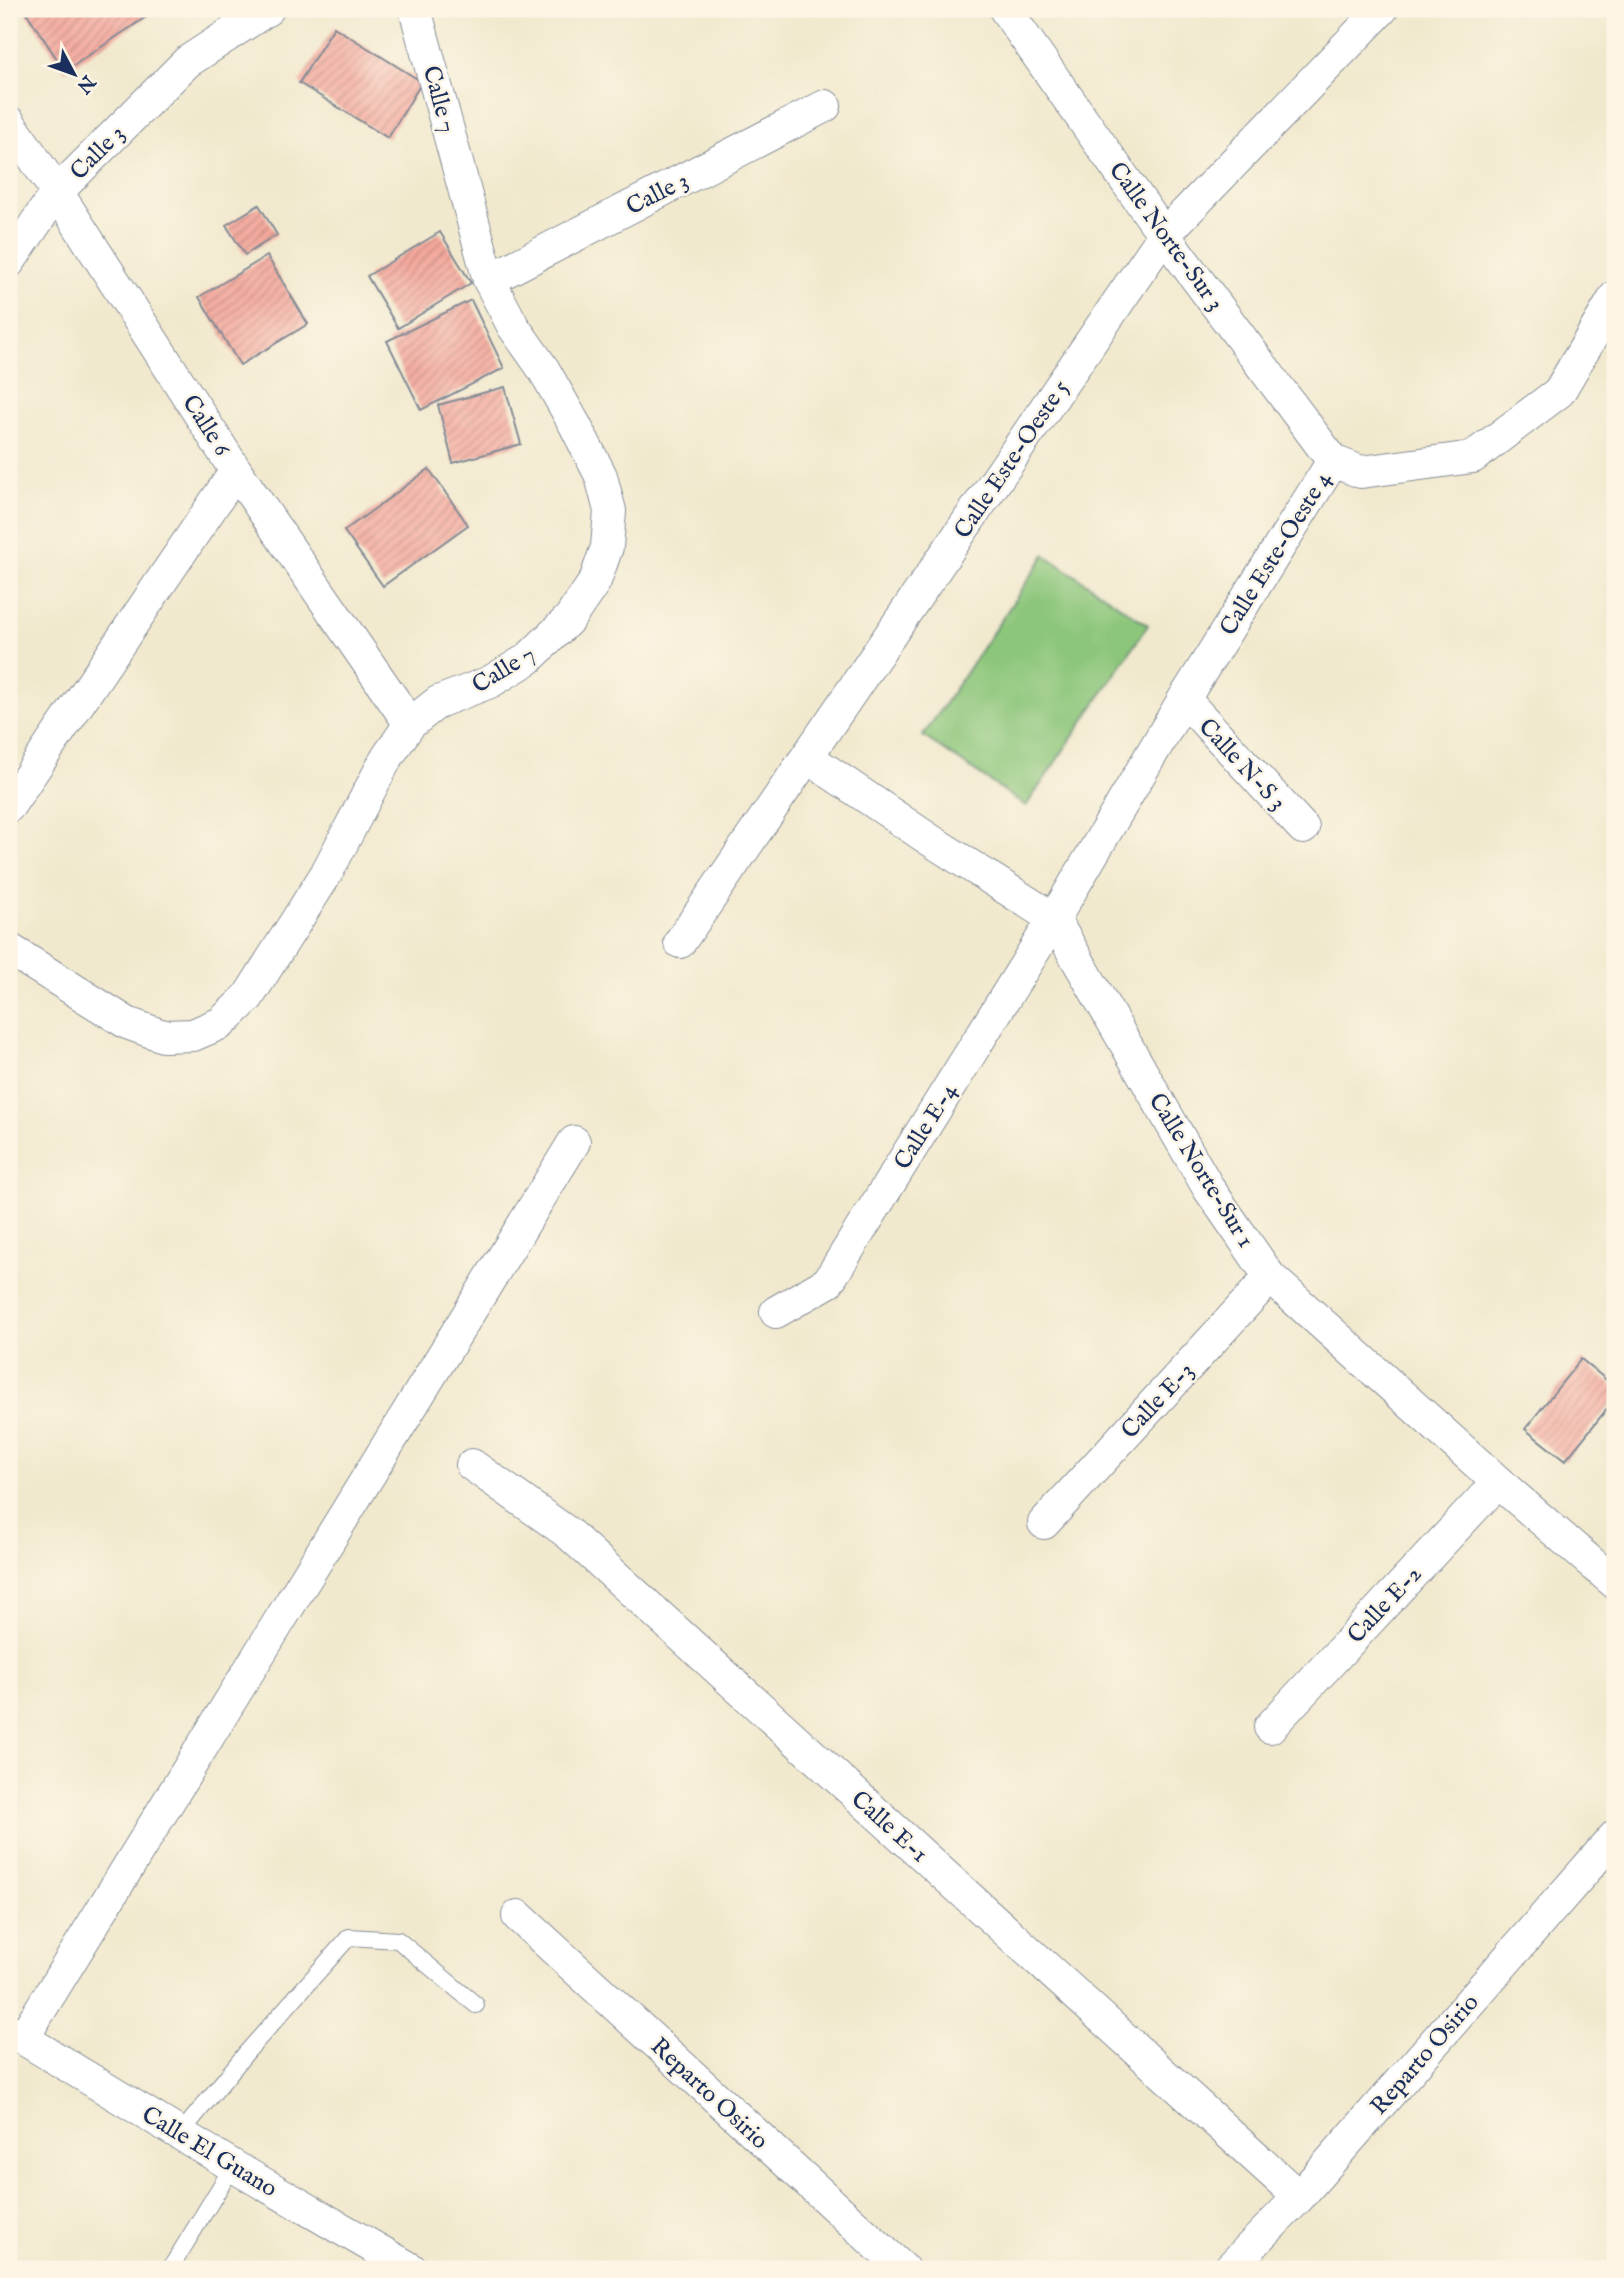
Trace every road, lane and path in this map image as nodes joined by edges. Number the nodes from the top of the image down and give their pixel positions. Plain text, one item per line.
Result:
1 (268, 9) edge
2 (415, 9) edge
3 (1004, 9) edge
4 (1382, 9) edge
5 (825, 106) dead end
6 (9, 122) edge
7 (57, 192) junction
8 (1164, 234) junction
9 (9, 262) edge
10 (489, 280) junction
11 (1615, 297) edge
12 (1333, 461) junction
13 (236, 471) junction
14 (1184, 699) junction
15 (410, 724) junction
16 (807, 757) junction
17 (9, 806) edge
18 (1303, 828) dead end
19 (1054, 919) junction
20 (680, 942) dead end
21 (9, 949) edge
22 (574, 1142) dead end
23 (1270, 1277) junction
24 (776, 1312) dead end
25 (472, 1465) dead end
26 (1498, 1482) junction
27 (1044, 1523) dead end
28 (1615, 1583) edge
29 (1270, 1727) dead end
30 (1615, 1836) edge
31 (518, 1916) dead end
32 (476, 2005) dead end
33 (16, 2034) edge
34 (181, 2133) junction
35 (233, 2166) junction
36 (1299, 2197) junction
37 (170, 2269) edge
38 (411, 2269) edge
39 (903, 2269) edge
40 (1229, 2269) edge

1 - 7 street, Calle 3
2 - 10 street, Calle 7
3 - 8 street, Calle Norte-Sur 3
4 - 8 street, Calle Este-Oeste 5
5 - 10 street, Calle 3
6 - 7 street, Calle 6
7 - 9 street, Calle 3
7 - 13 street, Calle 6
8 - 12 street, Calle Norte-Sur 3
8 - 16 street, Calle Este-Oeste 5
10 - 15 street, Calle 7
11 - 12 street, Calle Este-Oeste 4
12 - 14 street, Calle Este-Oeste 4
13 - 15 street, Calle 6
13 - 17 street
14 - 18 street, Calle N-S 3
14 - 19 street, Calle Este-Oeste 4
15 - 21 street, Calle 7
16 - 19 street, Calle Norte-Sur 1
16 - 20 street, Calle Este-Oeste 5
19 - 23 street, Calle Norte-Sur 1
19 - 24 street, Calle E-4
22 - 33 street
23 - 26 street, Calle Norte-Sur 1
23 - 27 street, Calle E-3
25 - 36 street, Calle E-1
26 - 28 street, Calle Norte-Sur 1
26 - 29 street, Calle E-2
30 - 36 street, Reparto Osirio
31 - 39 street, Reparto Osirio
32 - 34 lane
33 - 34 street, Calle El Guano
34 - 35 street, Calle El Guano
35 - 37 lane
35 - 38 street, Calle El Guano
36 - 40 street, Reparto Osirio

